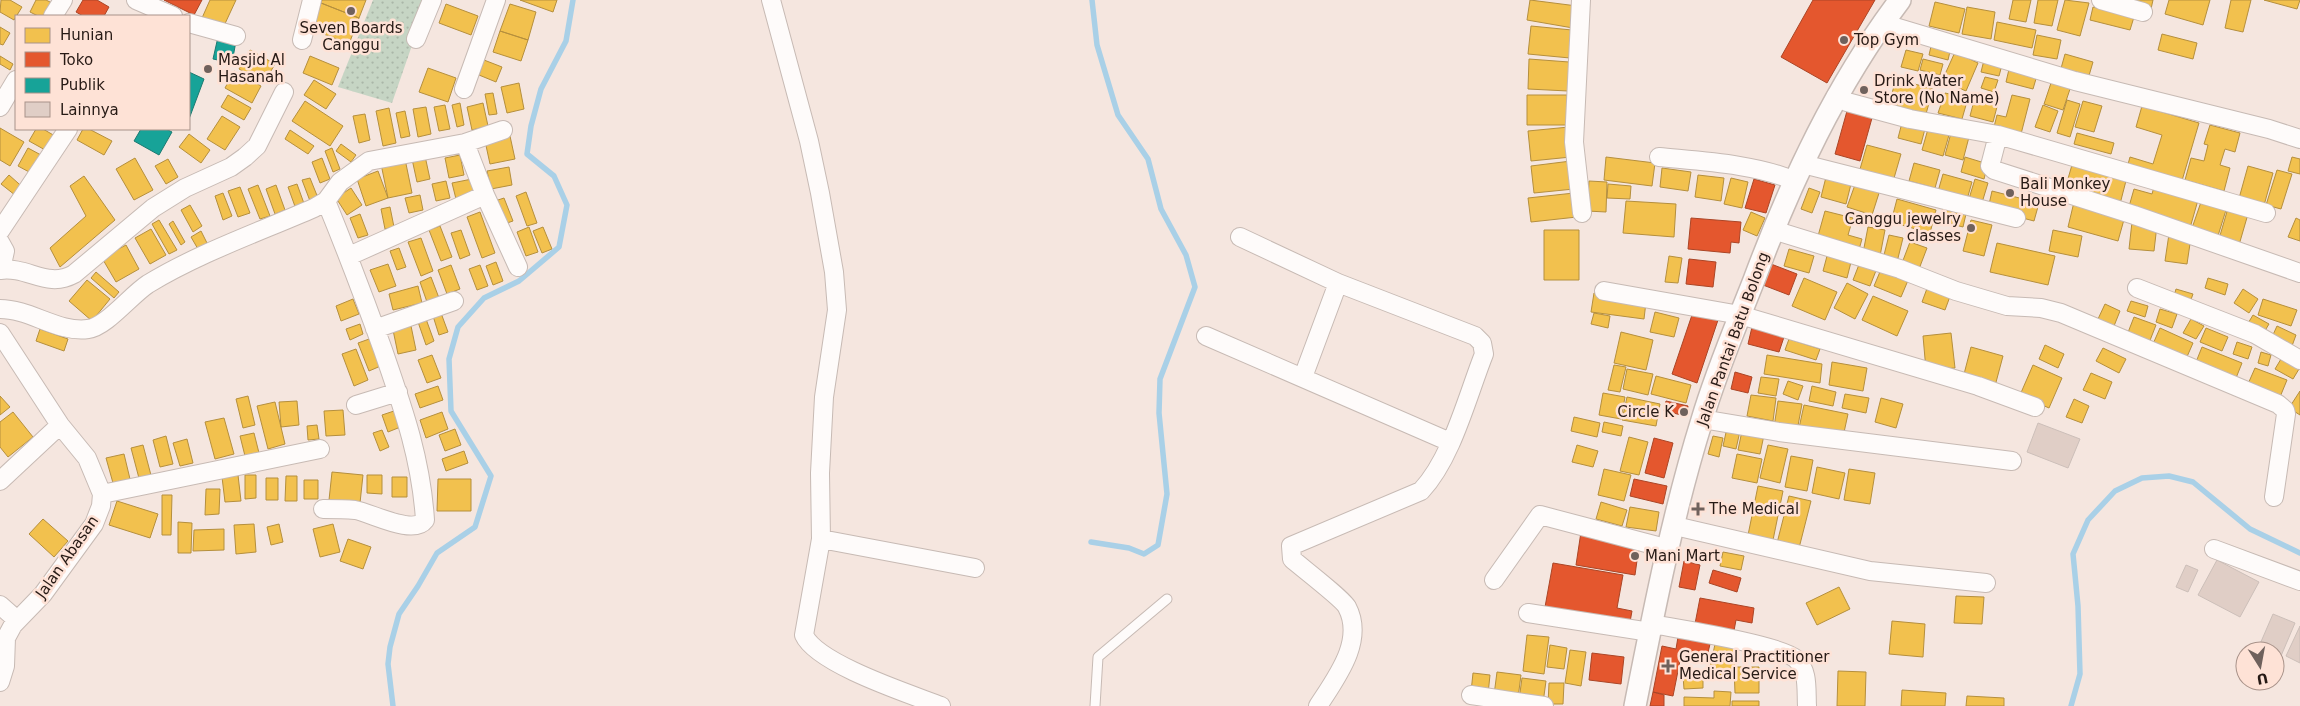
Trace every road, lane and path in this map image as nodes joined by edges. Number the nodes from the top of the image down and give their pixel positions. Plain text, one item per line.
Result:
1 (63, 0) edge
2 (312, 0) edge
3 (432, 0) edge
4 (496, 0) edge
5 (771, 0) edge
6 (1581, 0) edge
7 (1900, 0) edge
8 (2101, 0) edge
9 (142, 5) edge
10 (2143, 12) dead end
11 (54, 15) edge
12 (170, 15) edge
13 (190, 23) edge
14 (1882, 23) junction
15 (236, 36) dead end
16 (416, 39) dead end
17 (302, 40) dead end
18 (15, 82) edge
19 (464, 89) dead end
20 (284, 92) dead end
21 (1836, 96) junction
22 (0, 107) edge
23 (67, 130) edge
24 (503, 130) dead end
25 (1998, 135) junction
26 (2300, 139) edge
27 (465, 143) junction
28 (1659, 156) dead end
29 (1798, 172) junction
30 (485, 195) junction
31 (326, 201) junction
32 (1582, 213) dead end
33 (2266, 213) dead end
34 (2016, 218) dead end
35 (1773, 230) junction
36 (0, 231) edge
37 (1240, 237) dead end
38 (0, 242) edge
39 (349, 256) junction
40 (518, 267) dead end
41 (1, 270) edge
42 (2300, 273) edge
43 (1338, 283) junction
44 (2137, 288) dead end
45 (1604, 291) dead end
46 (454, 301) dead end
47 (0, 309) edge
48 (1740, 315) junction
49 (375, 329) junction
50 (0, 333) edge
51 (1206, 336) dead end
52 (2300, 360) edge
53 (1303, 378) junction
54 (398, 392) junction
55 (356, 405) dead end
56 (2035, 408) dead end
57 (1702, 419) junction
58 (60, 424) junction
59 (1450, 442) junction
60 (320, 449) dead end
61 (2012, 461) dead end
62 (0, 481) edge
63 (102, 494) junction
64 (2274, 497) dead end
65 (323, 509) dead end
66 (1675, 526) junction
67 (821, 539) junction
68 (1669, 549) junction
69 (2214, 549) dead end
70 (975, 568) dead end
71 (1494, 580) dead end
72 (2300, 581) edge
73 (1986, 583) dead end
74 (1167, 599) dead end
75 (0, 605) edge
76 (1528, 613) dead end
77 (17, 620) junction
78 (1651, 628) junction
79 (0, 682) edge
80 (1471, 695) dead end
81 (941, 706) edge
82 (1095, 706) edge
83 (1318, 706) edge
84 (1544, 706) edge
85 (1635, 706) edge
86 (1807, 706) edge

1 - 11 street
2 - 17 street
3 - 16 street
4 - 19 street
5 - 67 street
6 - 32 street
7 - 14 street, Jalan Pantai Batu Bolong
8 - 10 street
9 - 12 street
13 - 15 street
14 - 21 street, Jalan Pantai Batu Bolong
14 - 26 street
18 - 22 street
20 - 41 street
21 - 25 street
21 - 29 street, Jalan Pantai Batu Bolong
23 - 36 street
24 - 27 street
25 - 33 street
25 - 42 street
27 - 30 street
27 - 31 street
28 - 29 street
29 - 34 street
29 - 35 street, Jalan Pantai Batu Bolong
30 - 39 street
30 - 40 street
31 - 39 street
31 - 47 street
35 - 48 street, Jalan Pantai Batu Bolong
35 - 64 street
37 - 43 street
38 - 41 street
39 - 49 street
43 - 53 street
43 - 59 street
44 - 52 street
45 - 48 street
46 - 49 street
48 - 56 street
48 - 57 street, Jalan Pantai Batu Bolong
49 - 54 street
50 - 58 street
51 - 53 street
53 - 59 street
54 - 55 street
54 - 65 street
57 - 61 street
57 - 66 street, Jalan Pantai Batu Bolong
58 - 62 street
58 - 63 street
59 - 83 street
60 - 63 street
63 - 77 street, Jalan Abasan
66 - 68 street, Jalan Pantai Batu Bolong
66 - 73 street
67 - 70 street
67 - 81 street
68 - 71 street
68 - 78 street, Jalan Pantai Batu Bolong
69 - 72 street
74 - 82 lane
75 - 77 street
76 - 78 street
77 - 79 street, Jalan Abasan
78 - 85 street, Jalan Pantai Batu Bolong
78 - 86 street
80 - 84 street

